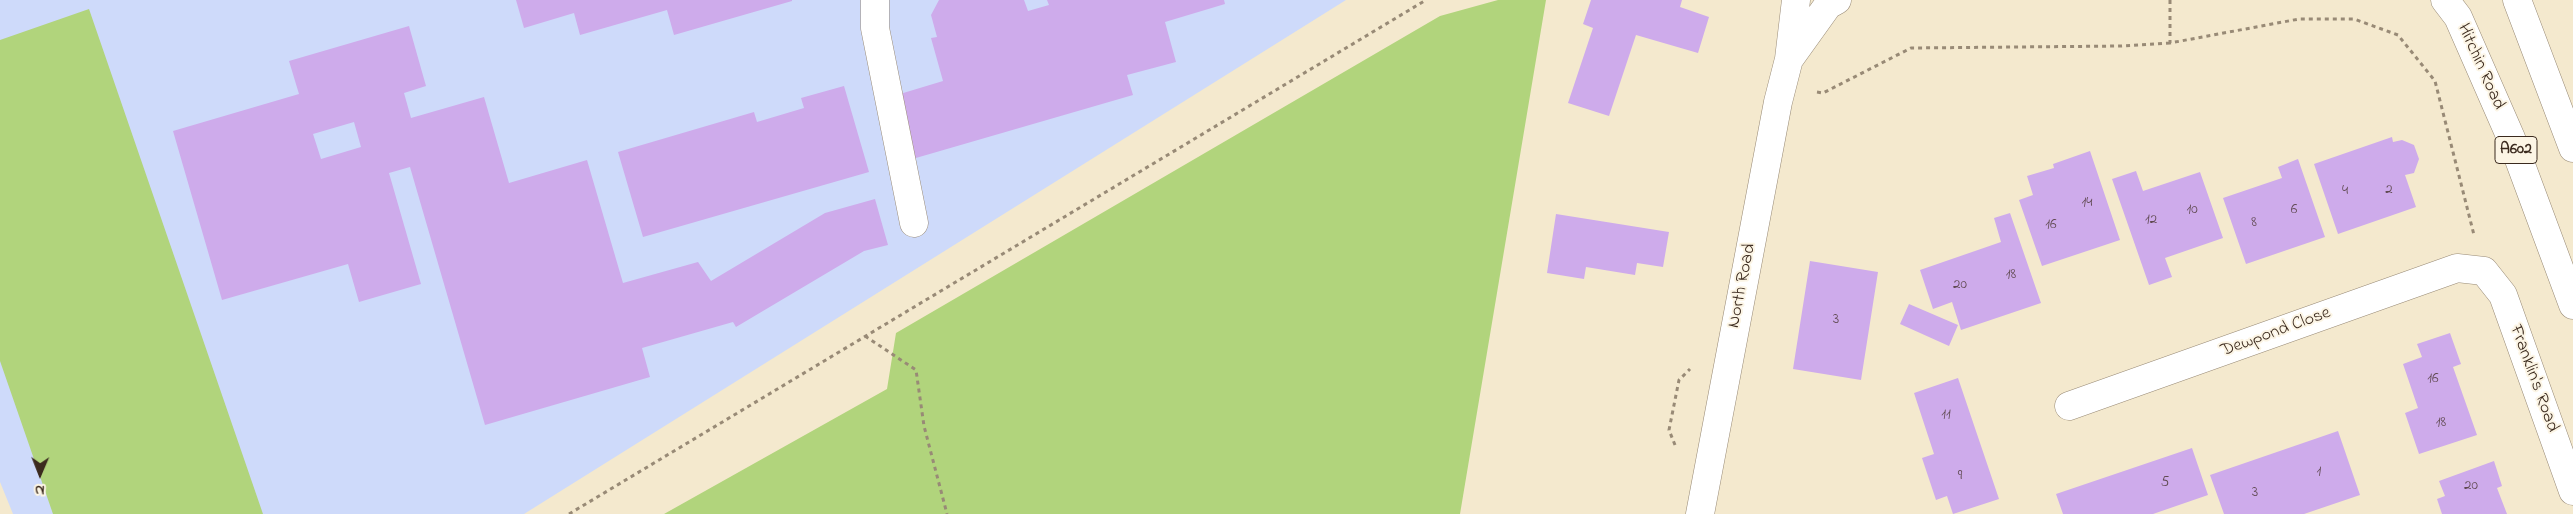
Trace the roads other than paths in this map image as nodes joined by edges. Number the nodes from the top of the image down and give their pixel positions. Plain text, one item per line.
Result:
1 (875, 0) edge
2 (1796, 0) edge
3 (1837, 0) edge
4 (2445, 0) edge
5 (2517, 0) edge
6 (1789, 59) junction
7 (2573, 148) edge
8 (914, 223) dead end
9 (2484, 271) joint
10 (2573, 305) edge
11 (2069, 406) dead end
12 (2573, 491) edge
13 (1700, 514) edge

1 - 8 main road
2 - 6 main road, North Road
3 - 6 main road, North Road
4 - 10 main road, Hitchin Road / A602
5 - 7 main road
6 - 13 main road, North Road
9 - 11 main road, Dewpond Close
9 - 12 main road, Franklin's Road

